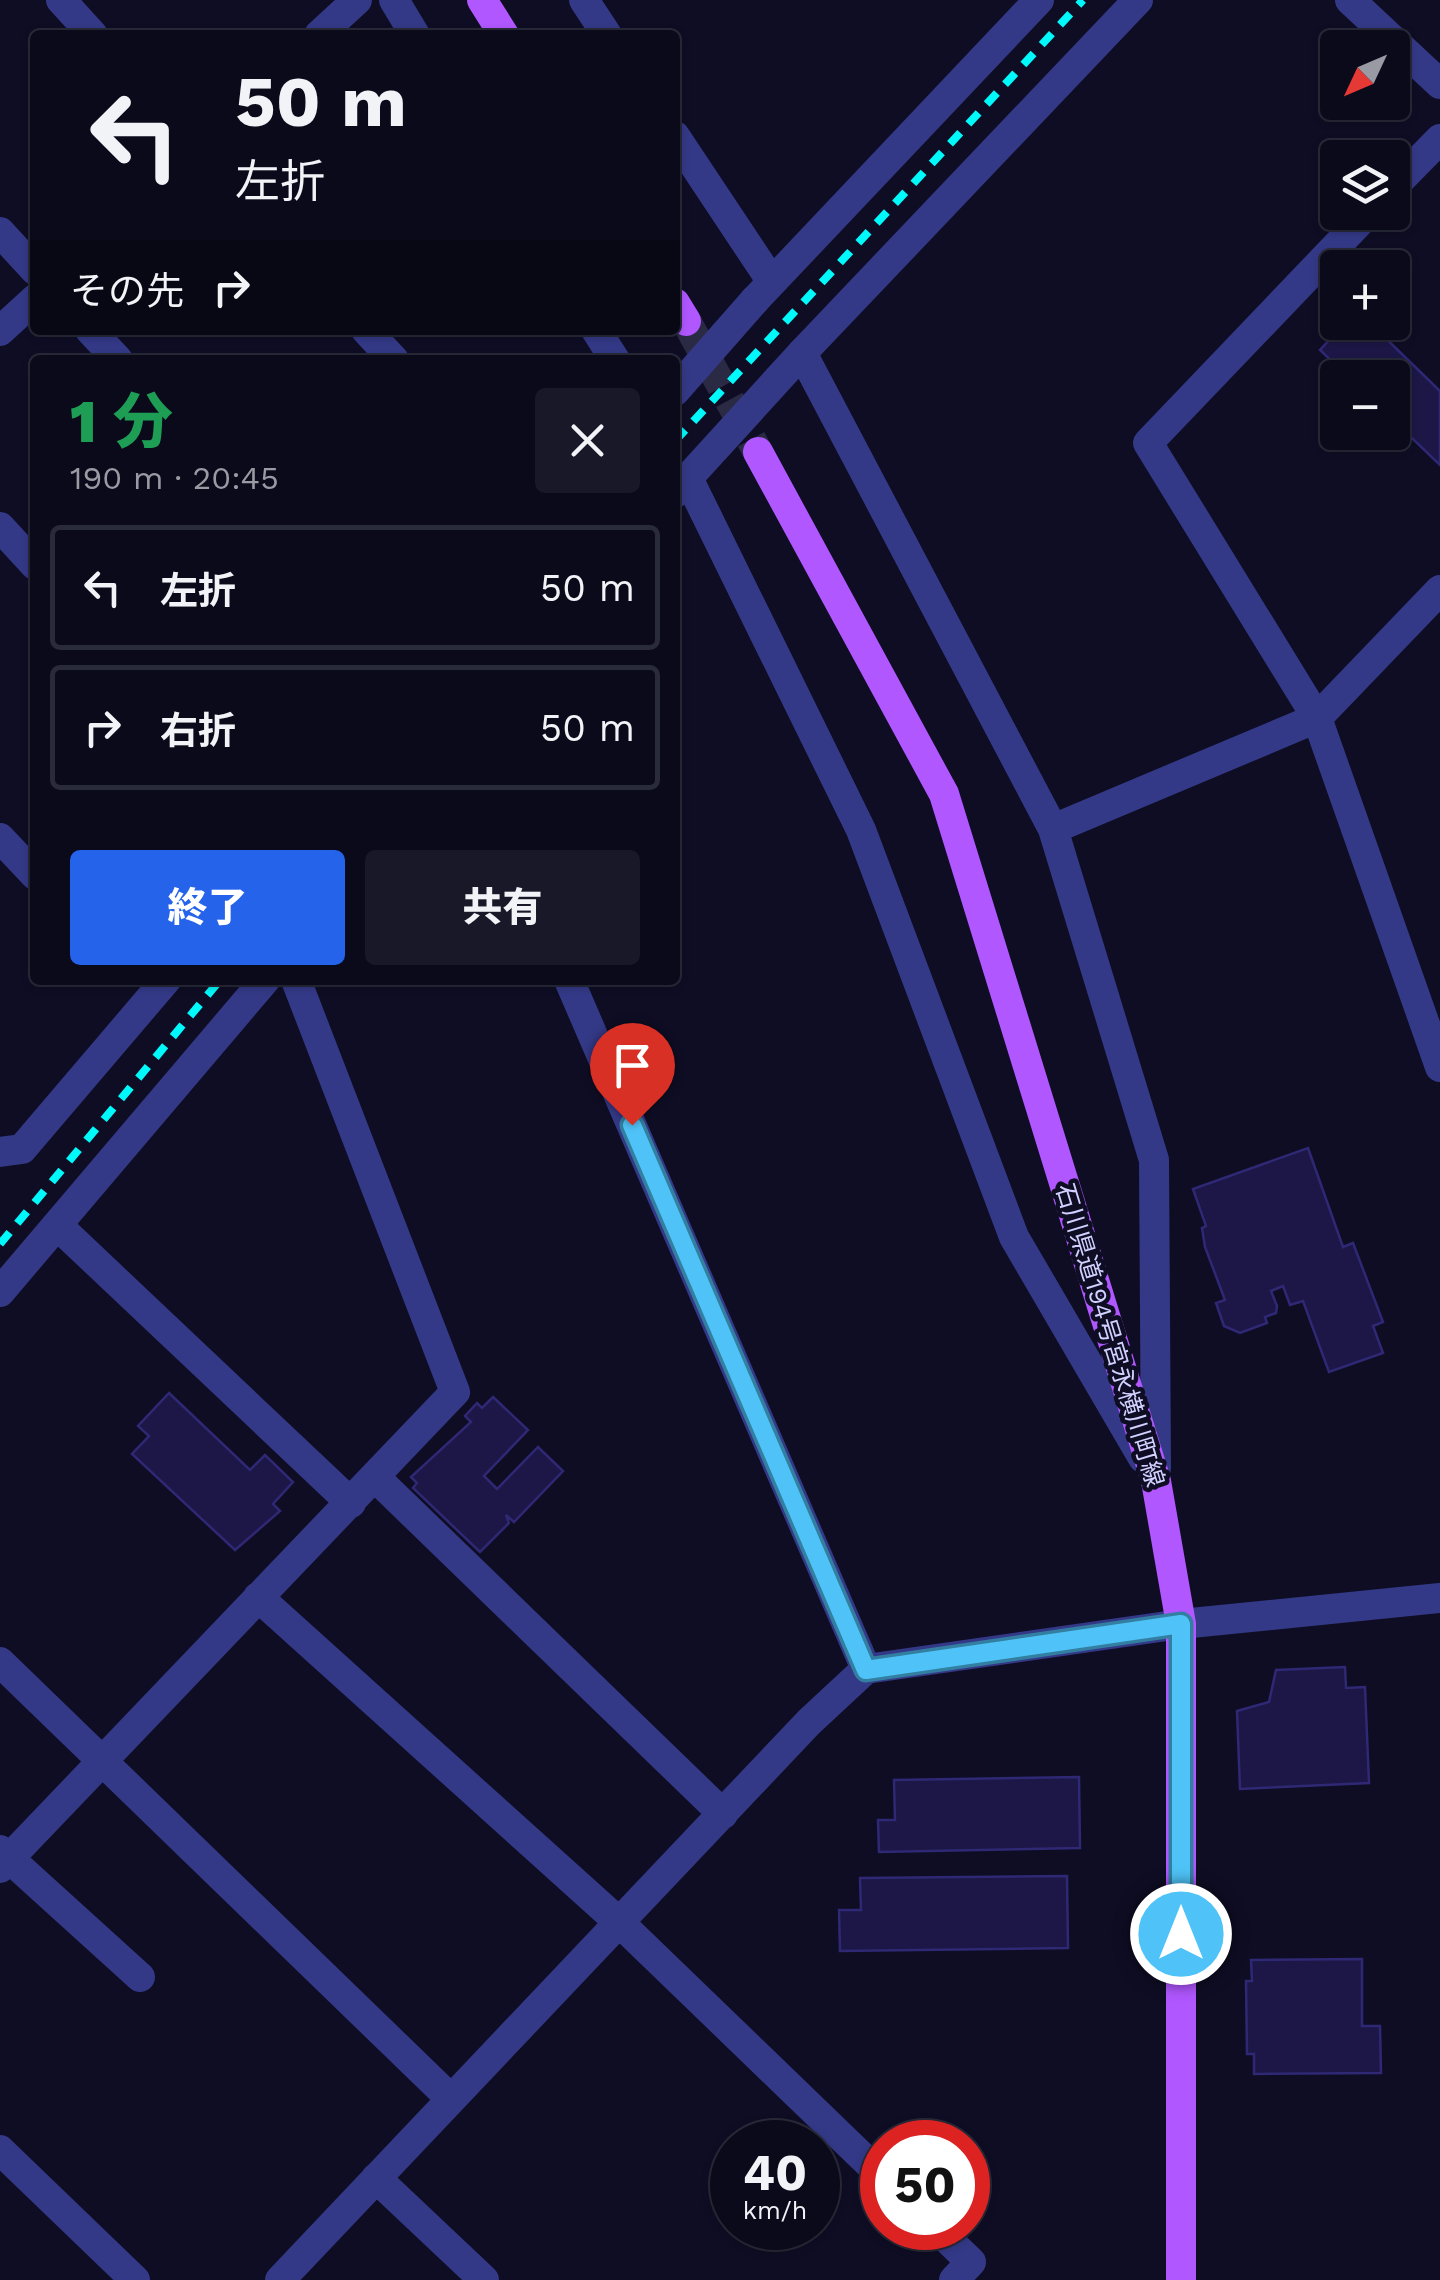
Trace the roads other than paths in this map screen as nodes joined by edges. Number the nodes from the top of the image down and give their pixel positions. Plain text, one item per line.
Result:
1 (61, 0) edge
2 (394, 0) edge
3 (482, 0) edge
4 (584, 0) edge
5 (1040, 0) edge
6 (1138, 0) edge
7 (1350, 0) edge
8 (352, 1) edge
9 (88, 30) edge
10 (324, 30) edge
11 (412, 30) edge
12 (501, 30) edge
13 (604, 30) edge
14 (1440, 84) edge
15 (1440, 139) edge
16 (680, 145) edge
17 (1410, 170) edge
18 (1352, 230) edge
19 (0, 232) edge
20 (30, 265) edge
21 (763, 291) junction
22 (30, 304) edge
23 (0, 332) edge
24 (95, 335) edge
25 (371, 335) edge
26 (802, 353) junction
27 (113, 355) edge
28 (389, 355) edge
29 (680, 385) edge
30 (758, 452) tunnel mouth
31 (681, 486) edge
32 (0, 527) edge
33 (30, 560) edge
34 (1440, 590) edge
35 (1317, 718) junction
36 (1053, 829) junction
37 (0, 838) edge
38 (30, 870) edge
39 (1427, 980) edge
40 (261, 985) edge
41 (298, 985) edge
42 (571, 985) edge
43 (149, 986) edge
44 (1440, 1068) edge
45 (0, 1152) edge
46 (57, 1225) junction
47 (0, 1292) edge
48 (376, 1478) junction
49 (1156, 1481) junction
50 (352, 1503) junction
51 (258, 1596) junction
52 (1440, 1598) edge
53 (1181, 1624) junction
54 (0, 1662) edge
55 (866, 1670) junction
56 (102, 1761) junction
57 (723, 1814) junction
58 (3, 1859) edge
59 (620, 1924) junction
60 (140, 1977) dead end
61 (451, 2099) junction
62 (0, 2150) edge
63 (860, 2155) edge
64 (376, 2178) junction
65 (959, 2250) edge
66 (135, 2280) edge
67 (280, 2280) edge
68 (484, 2280) edge
69 (954, 2280) edge
70 (1182, 2280) edge

1 - 9 street
2 - 11 street
3 - 12 main road
4 - 13 street
5 - 21 street
6 - 26 street
7 - 14 street
8 - 10 street
15 - 17 street
16 - 21 street
18 - 35 street
19 - 20 street
21 - 29 street, bridge
22 - 23 street
24 - 27 street
25 - 28 street
26 - 31 street, bridge
26 - 36 street
30 - 49 main road, 石川県道194号宮永横川町線
31 - 49 street
32 - 33 street
34 - 35 street
35 - 36 street
35 - 39 street
36 - 49 street
37 - 38 street
39 - 44 street
40 - 46 street
41 - 48 street
42 - 55 street
43 - 45 street
46 - 47 street
46 - 50 street
48 - 50 street
48 - 57 street
49 - 53 main road, 石川県道194号宮永横川町線
50 - 51 street
51 - 56 street
51 - 59 street
52 - 53 street
53 - 55 street
53 - 70 main road, 石川県道194号宮永横川町線
54 - 56 street
55 - 57 street
56 - 58 street
56 - 61 street
57 - 59 street
58 - 60 street
59 - 61 street
59 - 63 street
61 - 64 street
62 - 66 street
64 - 67 street
64 - 68 street
65 - 69 street

